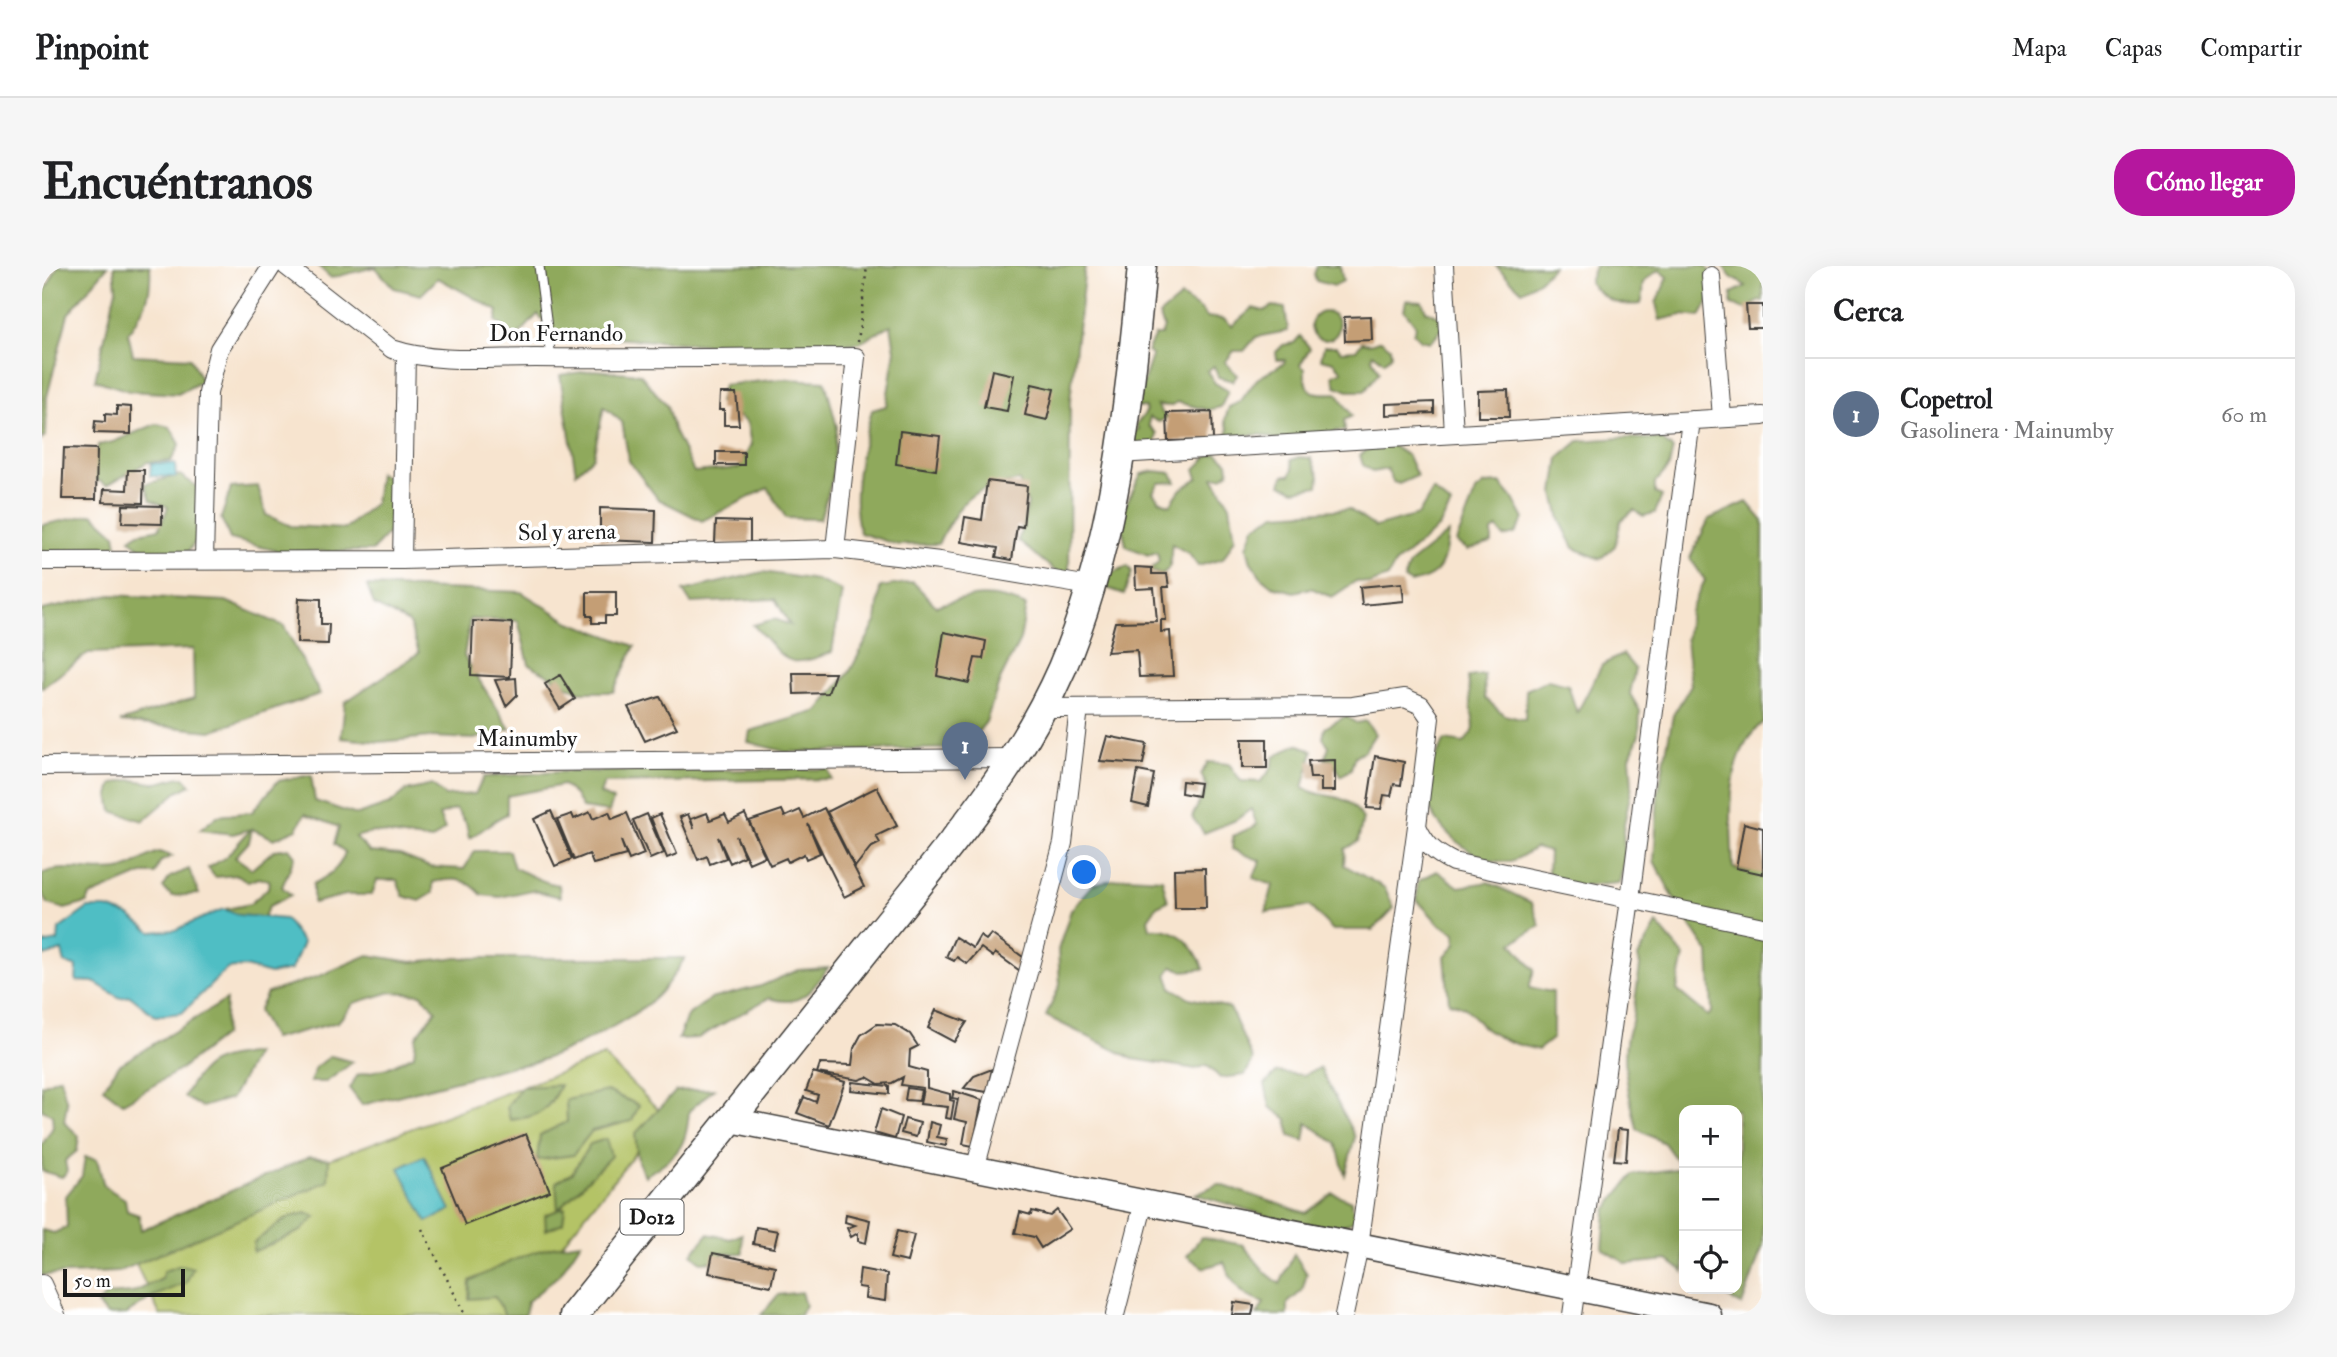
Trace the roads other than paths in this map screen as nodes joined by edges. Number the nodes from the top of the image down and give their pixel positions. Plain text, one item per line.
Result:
1 (272, 266) edge
2 (286, 266) edge
3 (539, 266) edge
4 (1142, 266) edge
5 (1444, 266) edge
6 (1711, 276) dead end
7 (406, 354) junction
8 (551, 358) junction
9 (1763, 416) edge
10 (1722, 418) junction
11 (1691, 419) junction
12 (1454, 433) junction
13 (1118, 454) junction
14 (835, 549) junction
15 (204, 560) junction
16 (402, 560) junction
17 (42, 561) edge
18 (1090, 586) junction
19 (1042, 708) junction
20 (1079, 708) junction
21 (1012, 758) junction
22 (42, 766) edge
23 (1417, 826) junction
24 (1630, 899) junction
25 (1763, 927) edge
26 (731, 1120) junction
27 (975, 1169) junction
28 (1144, 1202) junction
29 (1359, 1246) junction
30 (42, 1284) edge
31 (1577, 1288) junction
32 (586, 1311) edge
33 (56, 1315) edge
34 (1115, 1315) edge
35 (1345, 1315) edge
36 (1572, 1315) edge
37 (1709, 1315) edge

1 - 15 street
2 - 7 street, Don Fernando
3 - 8 lane
4 - 13 main road, D012
5 - 12 street
6 - 10 street
7 - 8 street, Don Fernando
7 - 16 street
8 - 14 street, Don Fernando
9 - 10 street
10 - 11 street
11 - 12 street
11 - 24 street
12 - 13 street
13 - 18 main road, D012
14 - 16 street, Sol y arena
14 - 18 street, Sol y arena
15 - 16 street, Sol y arena
15 - 17 street, Sol y arena
18 - 19 main road, D012
19 - 20 street
19 - 21 main road, D012
20 - 23 street
20 - 27 street
21 - 22 street, Mainumby
21 - 26 main road, D012
23 - 24 street
23 - 29 street
24 - 25 street
24 - 31 street
26 - 27 street
26 - 32 main road, D012
27 - 28 street
28 - 29 street
28 - 34 street
29 - 31 street
29 - 35 street
30 - 33 street
31 - 36 street
31 - 37 street

